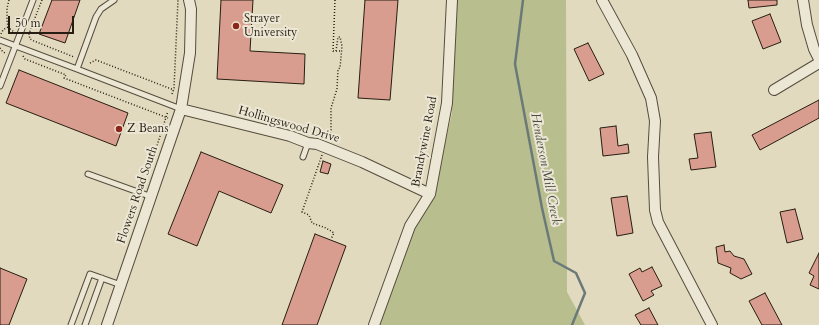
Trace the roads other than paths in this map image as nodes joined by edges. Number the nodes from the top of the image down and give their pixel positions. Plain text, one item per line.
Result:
1 (33, 0) edge
2 (114, 0) edge
3 (190, 0) edge
4 (452, 0) edge
5 (602, 0) edge
6 (803, 0) edge
7 (0, 40) edge
8 (16, 46) junction
9 (819, 59) edge
10 (819, 63) edge
11 (77, 69) junction
12 (0, 86) edge
13 (774, 90) dead end
14 (181, 109) junction
15 (308, 143) junction
16 (303, 157) dead end
17 (88, 174) dead end
18 (430, 194) junction
19 (152, 197) junction
20 (102, 278) junction
21 (121, 285) junction
22 (70, 325) edge
23 (85, 325) edge
24 (107, 325) edge
25 (374, 325) edge
26 (712, 325) edge

1 - 8 lane
2 - 11 lane
3 - 14 street, Flowers Road South
4 - 18 street, Brandywine Road
5 - 26 street
6 - 9 street
7 - 8 lane
8 - 11 lane
8 - 12 lane
10 - 13 street
11 - 14 lane
14 - 15 street, Hollingswood Drive
14 - 19 street, Flowers Road South
15 - 16 lane
15 - 18 street, Hollingswood Drive
17 - 19 lane
18 - 25 street, Brandywine Road
19 - 21 street, Flowers Road South
20 - 21 lane
20 - 22 lane
20 - 23 lane
21 - 24 street, Flowers Road South

